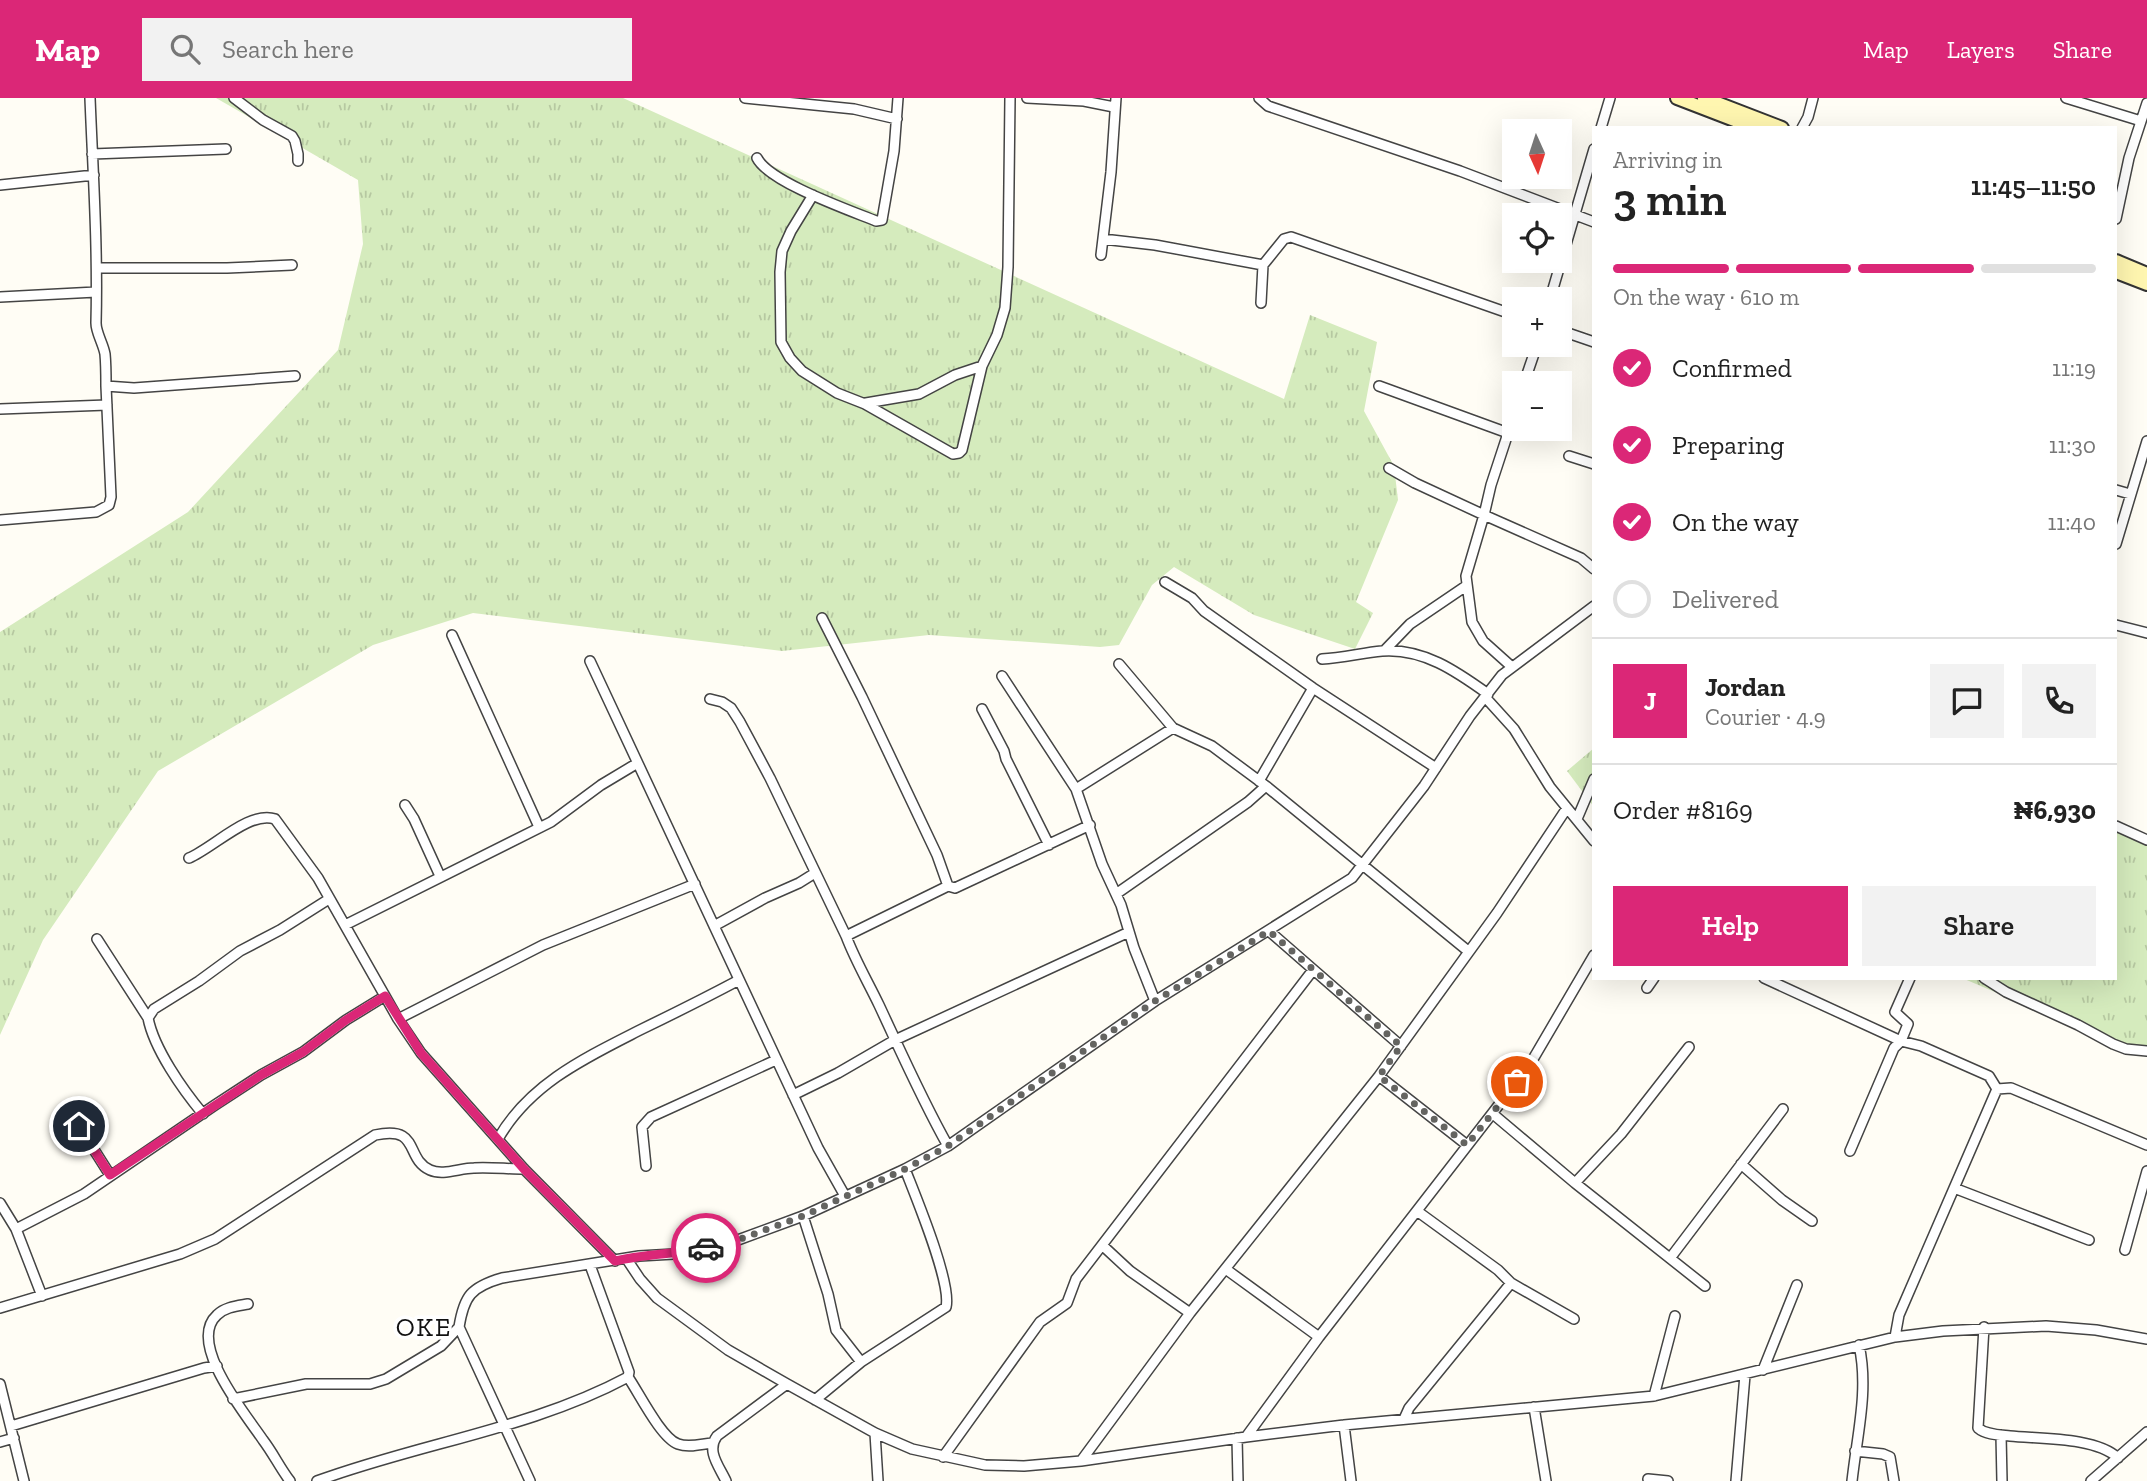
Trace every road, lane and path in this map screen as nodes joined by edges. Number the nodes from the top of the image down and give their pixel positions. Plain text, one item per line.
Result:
1 (90, 98) edge
2 (234, 98) edge
3 (745, 98) edge
4 (898, 98) edge
5 (1010, 98) edge
6 (1027, 98) edge
7 (1259, 98) edge
8 (1610, 98) edge
9 (1677, 98) edge
10 (1704, 98) edge
11 (1813, 98) edge
12 (2066, 98) edge
13 (1115, 102) edge
14 (2147, 103) edge
15 (897, 119) junction
16 (2141, 121) junction
17 (1602, 126) edge
18 (1750, 126) edge
19 (1777, 126) edge
20 (1803, 126) edge
21 (226, 149) dead end
22 (92, 155) junction
23 (1592, 156) edge
24 (757, 158) dead end
25 (298, 161) dead end
26 (94, 175) junction
27 (0, 185) edge
28 (813, 195) junction
29 (1574, 214) junction
30 (2117, 214) edge
31 (1592, 221) edge
32 (1103, 239) junction
33 (1101, 255) dead end
34 (2117, 261) edge
35 (292, 265) dead end
36 (1263, 265) junction
37 (98, 268) junction
38 (2117, 271) edge
39 (2147, 274) edge
40 (2147, 284) edge
41 (1553, 287) edge
42 (96, 292) junction
43 (0, 297) edge
44 (1261, 303) dead end
45 (1502, 311) edge
46 (1572, 334) edge
47 (1592, 341) edge
48 (982, 366) junction
49 (295, 376) dead end
50 (106, 386) junction
51 (1379, 386) dead end
52 (865, 404) junction
53 (107, 405) junction
54 (0, 409) edge
55 (1502, 431) edge
56 (1505, 441) edge
57 (2147, 441) edge
58 (1569, 456) dead end
59 (1592, 463) edge
60 (1389, 468) dead end
61 (2117, 490) edge
62 (2130, 494) junction
63 (1484, 515) junction
64 (0, 520) edge
65 (2117, 540) edge
66 (1592, 567) edge
67 (1165, 582) dead end
68 (1466, 586) junction
69 (1592, 607) edge
70 (822, 618) dead end
71 (2117, 625) edge
72 (2147, 633) edge
73 (452, 635) dead end
74 (1384, 651) junction
75 (1322, 659) dead end
76 (590, 661) dead end
77 (1119, 664) dead end
78 (1512, 667) junction
79 (1002, 677) dead end
80 (1313, 688) junction
81 (1486, 696) junction
82 (710, 699) dead end
83 (982, 709) dead end
84 (1173, 728) junction
85 (636, 764) junction
86 (1436, 768) junction
87 (1263, 784) junction
88 (1592, 784) edge
89 (1076, 789) junction
90 (405, 806) dead end
91 (1567, 808) junction
92 (1577, 819) junction
93 (1090, 825) junction
94 (2117, 825) edge
95 (539, 827) junction
96 (1592, 838) edge
97 (2147, 840) edge
98 (1049, 845) junction
99 (189, 858) dead end
100 (1363, 866) junction
101 (815, 873) junction
102 (440, 876) junction
103 (695, 884) junction
104 (948, 886) junction
105 (1116, 894) junction
106 (329, 899) junction
107 (345, 925) junction
108 (714, 926) junction
109 (1269, 931) junction
110 (1129, 932) junction
111 (846, 936) junction
112 (97, 939) dead end
113 (1468, 951) junction
114 (1592, 958) edge
115 (1313, 970) junction
116 (1653, 980) edge
117 (1768, 980) edge
118 (1909, 980) edge
119 (1987, 980) edge
120 (739, 981) junction
121 (1647, 988) dead end
122 (385, 996) junction
123 (1155, 1001) junction
124 (148, 1018) junction
125 (398, 1019) junction
126 (895, 1040) junction
127 (1901, 1041) junction
128 (1401, 1046) junction
129 (1689, 1047) dead end
130 (2147, 1051) edge
131 (776, 1060) junction
132 (1379, 1076) junction
133 (1997, 1088) junction
134 (793, 1095) junction
135 (1783, 1109) dead end
136 (203, 1114) junction
137 (1493, 1114) junction
138 (79, 1126) dead end
139 (498, 1139) junction
140 (1467, 1145) junction
141 (2147, 1145) edge
142 (948, 1146) junction
143 (1850, 1150) dead end
144 (1741, 1164) junction
145 (646, 1166) dead end
146 (524, 1169) junction
147 (905, 1169) junction
148 (2147, 1171) edge
149 (110, 1175) junction
150 (1575, 1183) junction
151 (1954, 1188) junction
152 (845, 1196) junction
153 (0, 1203) edge
154 (1417, 1210) junction
155 (803, 1216) junction
156 (1812, 1222) dead end
157 (16, 1229) junction
158 (2089, 1240) dead end
159 (1102, 1245) junction
160 (2125, 1250) dead end
161 (1671, 1257) junction
162 (626, 1258) junction
163 (615, 1261) junction
164 (590, 1265) junction
165 (1227, 1270) junction
166 (1511, 1283) junction
167 (1797, 1285) dead end
168 (1705, 1286) dead end
169 (42, 1296) junction
170 (248, 1304) dead end
171 (0, 1308) edge
172 (1190, 1313) junction
173 (1675, 1316) dead end
174 (1574, 1319) dead end
175 (460, 1327) junction
176 (1984, 1327) junction
177 (1895, 1336) junction
178 (1319, 1337) junction
179 (2147, 1339) edge
180 (1859, 1345) junction
181 (861, 1362) junction
182 (217, 1366) junction
183 (1763, 1370) junction
184 (1745, 1375) junction
185 (628, 1377) junction
186 (0, 1384) edge
187 (787, 1384) junction
188 (1654, 1396) junction
189 (233, 1399) junction
190 (815, 1400) junction
191 (1534, 1407) junction
192 (1404, 1419) junction
193 (505, 1423) junction
194 (1344, 1425) junction
195 (11, 1426) junction
196 (2147, 1432) edge
197 (875, 1433) junction
198 (2001, 1435) junction
199 (1241, 1437) junction
200 (14, 1438) junction
201 (0, 1442) edge
202 (712, 1443) junction
203 (1855, 1451) junction
204 (943, 1457) junction
205 (2118, 1458) junction
206 (1081, 1461) junction
207 (1648, 1479) dead end
208 (24, 1481) edge
209 (290, 1481) edge
210 (317, 1481) edge
211 (530, 1481) edge
212 (726, 1481) edge
213 (878, 1481) edge
214 (1238, 1481) edge
215 (1351, 1481) edge
216 (1546, 1481) edge
217 (1668, 1481) edge
218 (1736, 1481) edge
219 (1852, 1481) edge
220 (1894, 1481) edge
221 (2002, 1481) edge
222 (2091, 1481) edge

1 - 22 street
2 - 25 street
3 - 15 street
4 - 15 street
5 - 48 street
6 - 13 street
7 - 29 street
8 - 17 street
9 - 18 main road
10 - 19 main road
11 - 20 street
12 - 16 street
13 - 32 street
14 - 16 street
15 - 28 street
16 - 30 street
21 - 22 street
22 - 26 street
23 - 29 street
24 - 28 street
26 - 27 street
26 - 37 street
28 - 52 street
29 - 31 street
29 - 41 street
32 - 33 street
32 - 36 street
34 - 39 main road
35 - 37 street
36 - 44 street
36 - 45 street
37 - 42 street
38 - 40 main road
42 - 43 street
42 - 50 street
46 - 47 street
48 - 52 street
48 - 52 street
49 - 50 street
50 - 53 street
51 - 55 street
53 - 54 street
53 - 64 street
56 - 63 street
57 - 62 street
58 - 59 street
60 - 63 street
61 - 62 street
62 - 65 street
63 - 66 street
63 - 68 street
67 - 80 street
68 - 74 street
68 - 78 street
69 - 78 street
70 - 104 street
71 - 72 street
73 - 95 street
74 - 75 street
74 - 81 street
76 - 85 street
77 - 84 street
78 - 81 street
79 - 89 street
80 - 86 street
80 - 87 street
81 - 86 street
81 - 91 street
82 - 101 street
83 - 98 street
84 - 87 street
84 - 89 street
85 - 95 street
85 - 103 street
86 - 100 street
87 - 100 street
87 - 105 street
88 - 92 street
89 - 93 street
90 - 102 street
91 - 92 street
91 - 113 street
92 - 96 street
93 - 98 street
93 - 105 street
94 - 97 street
95 - 102 street
98 - 104 street
99 - 106 street
100 - 109 street
100 - 113 street
101 - 108 street
101 - 111 street
102 - 107 street
103 - 108 street
103 - 125 street
104 - 111 street
105 - 110 street
106 - 107 street
106 - 124 street
107 - 122 street
108 - 120 street
109 - 115 street
109 - 123 street
110 - 123 street
110 - 126 street
111 - 126 street
112 - 124 street
113 - 128 street
114 - 137 street
115 - 128 street
115 - 159 street
116 - 121 street
117 - 127 street
118 - 127 street
119 - 130 street
120 - 131 street
120 - 139 street
122 - 125 street
122 - 136 street
123 - 142 street
124 - 136 street
125 - 139 street
126 - 134 street
126 - 142 street
127 - 133 street
127 - 143 street
128 - 132 street
129 - 150 street
131 - 134 street
131 - 145 street
132 - 140 street
132 - 165 street
133 - 141 street
133 - 151 street
134 - 152 street
135 - 144 street
136 - 149 street
137 - 140 street
137 - 150 street
138 - 149 street
139 - 146 street
140 - 154 street
142 - 147 street
144 - 156 street
144 - 161 street
146 - 163 street
146 - 169 street
147 - 152 street
147 - 181 street
148 - 160 street
149 - 157 street
150 - 161 street
151 - 158 street
151 - 177 street
152 - 155 street
153 - 157 street
154 - 166 street
154 - 178 street
155 - 162 street
155 - 181 street
157 - 169 street
159 - 172 street
159 - 204 street
161 - 168 street
162 - 163 street
162 - 187 street
163 - 164 street
164 - 175 street
164 - 185 street
165 - 172 street
165 - 178 street
166 - 174 street
166 - 192 street
167 - 183 street
169 - 171 street
170 - 182 street
172 - 206 street
173 - 188 street
175 - 189 street
175 - 193 street
176 - 177 street
176 - 179 street
176 - 198 street
177 - 180 street
178 - 199 street
180 - 183 street
180 - 203 street
181 - 190 street
182 - 189 street
182 - 195 street
183 - 184 street
184 - 188 street
184 - 218 street
185 - 193 street
185 - 202 street
186 - 195 street
187 - 190 street
187 - 202 street
188 - 191 street
189 - 209 street
190 - 197 street
191 - 192 street
191 - 216 street
192 - 194 street
193 - 210 street
193 - 211 street
194 - 199 street
194 - 215 street
195 - 200 street
196 - 205 street
197 - 204 street
197 - 213 street
198 - 205 street
198 - 221 street
199 - 206 street
199 - 214 street
200 - 201 street
200 - 208 street
202 - 212 street
203 - 219 street
203 - 220 street
204 - 206 street
205 - 222 street
207 - 217 street

